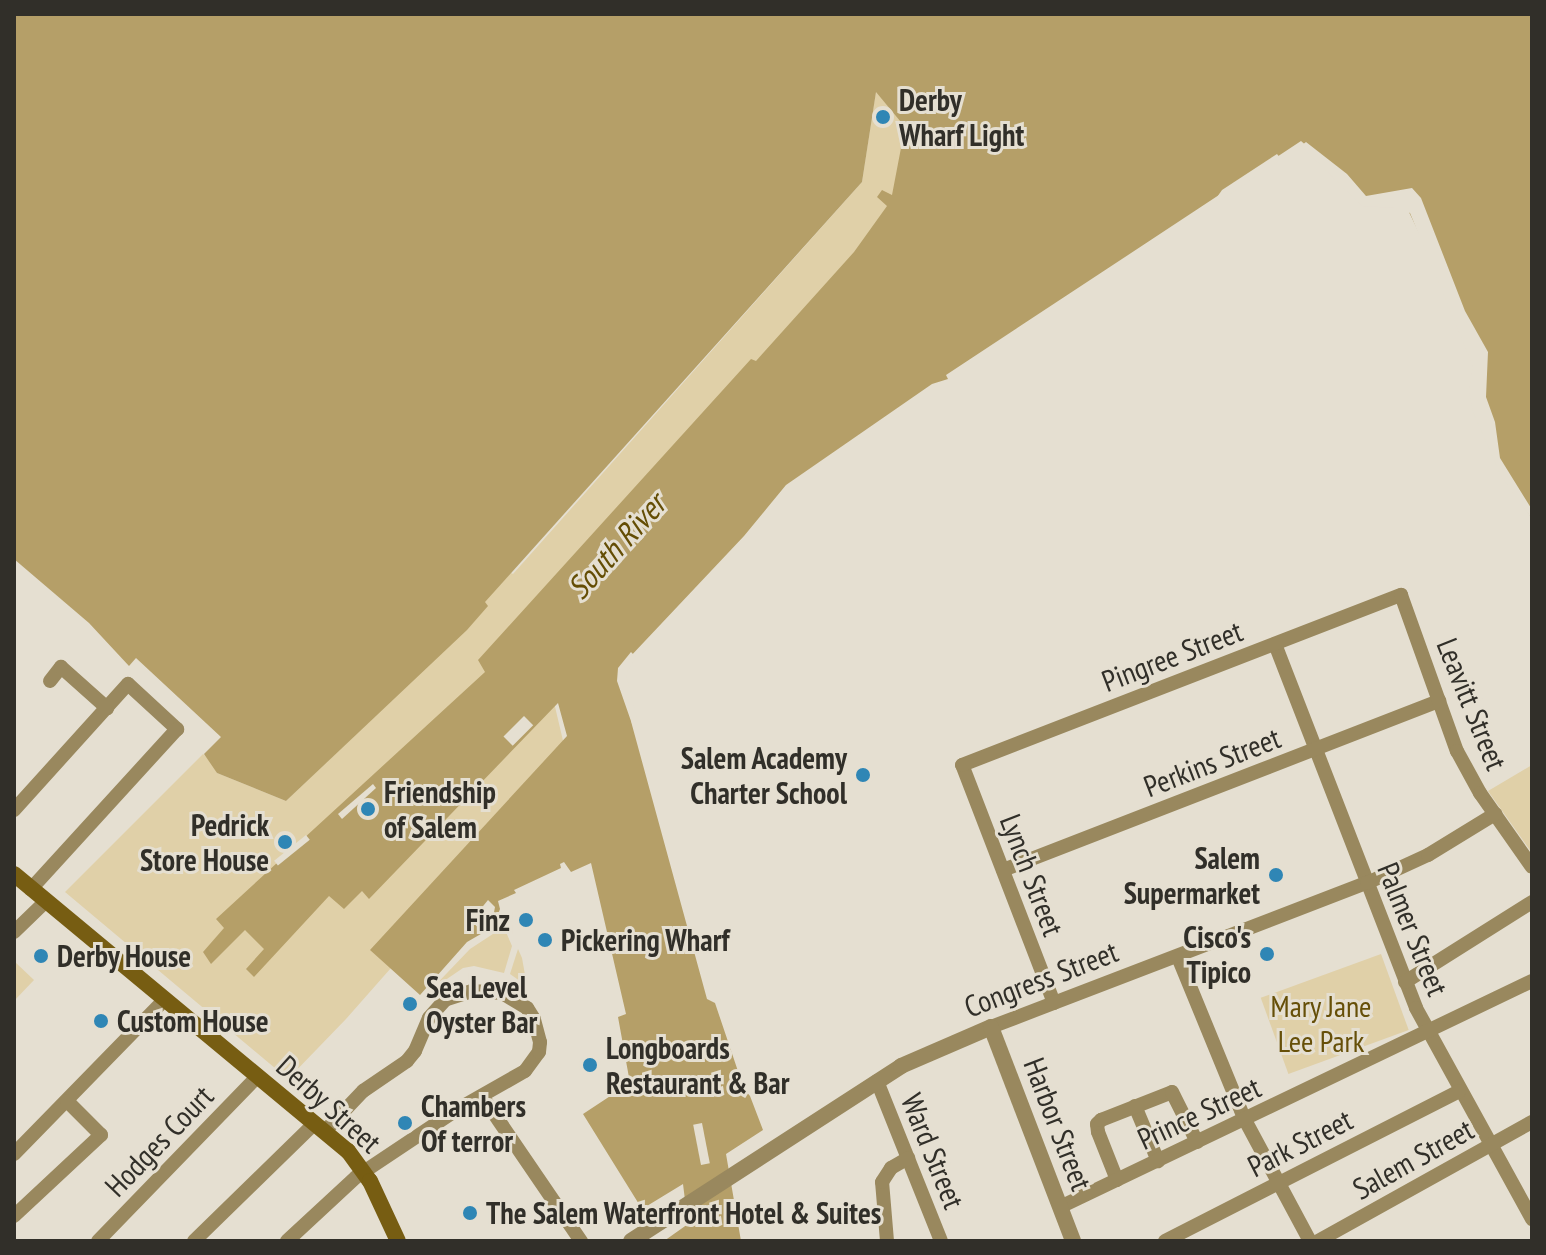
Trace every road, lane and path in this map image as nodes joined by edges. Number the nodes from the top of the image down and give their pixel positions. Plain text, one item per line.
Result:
1 (1401, 595) joint
2 (1275, 644) junction
3 (50, 681) dead end
4 (1439, 701) junction
5 (107, 708) junction
6 (1316, 750) junction
7 (962, 765) joint
8 (14, 810) edge
9 (1495, 814) junction
10 (1532, 867) edge
11 (1003, 870) junction
12 (14, 874) edge
13 (1367, 883) junction
14 (31, 889) junction
15 (46, 901) junction
16 (1532, 902) edge
17 (14, 932) edge
18 (1178, 957) junction
19 (1532, 981) edge
20 (1405, 982) junction
21 (165, 999) junction
22 (1054, 1003) junction
23 (991, 1027) junction
24 (1428, 1034) junction
25 (258, 1076) junction
26 (877, 1081) junction
27 (1459, 1091) junction
28 (482, 1096) junction
29 (67, 1101) junction
30 (1135, 1106) junction
31 (1245, 1120) junction
32 (1532, 1122) edge
33 (320, 1127) junction
34 (1197, 1142) junction
35 (1490, 1146) junction
36 (14, 1154) edge
37 (908, 1158) junction
38 (1158, 1161) junction
39 (365, 1170) junction
40 (1117, 1180) junction
41 (1278, 1183) junction
42 (1060, 1207) junction
43 (14, 1216) edge
44 (1532, 1219) edge
45 (98, 1241) edge
46 (194, 1241) edge
47 (287, 1241) edge
48 (398, 1241) edge
49 (581, 1241) edge
50 (631, 1241) edge
51 (887, 1241) edge
52 (941, 1241) edge
53 (1073, 1241) edge
54 (1165, 1241) edge
55 (1310, 1241) edge
56 (1318, 1241) edge

1 - 2 street, Pingree Street
1 - 4 street, Leavitt Street
2 - 6 street, Palmer Street
2 - 7 street, Pingree Street
3 - 5 street
4 - 6 street, Perkins Street
4 - 9 street, Leavitt Street
5 - 8 street
5 - 14 street
6 - 11 street, Perkins Street
6 - 13 street, Palmer Street
7 - 11 street, Lynch Street
9 - 10 street, Leavitt Street
9 - 13 street, Congress Street
11 - 22 street, Lynch Street
12 - 14 main road, Derby Street
13 - 18 street, Congress Street
13 - 20 street, Palmer Street
14 - 15 main road, Derby Street
15 - 17 street
15 - 21 main road, Derby Street
16 - 20 street
18 - 22 street, Congress Street
18 - 31 street
19 - 24 street, Prince Street
20 - 24 street, Palmer Street
21 - 25 main road, Derby Street
21 - 29 street
22 - 23 street, Congress Street
23 - 26 street, Congress Street
23 - 42 street, Harbor Street
24 - 27 street, Palmer Street
24 - 31 street, Prince Street
25 - 33 main road, Derby Street
25 - 45 street, Hodges Court
26 - 37 street, Ward Street
26 - 50 street, Congress Street
27 - 35 street, Palmer Street
27 - 41 street, Park Street
28 - 33 street
28 - 39 street
28 - 49 street
29 - 36 street
29 - 43 street
30 - 34 street
30 - 38 street
30 - 40 street
31 - 34 street, Prince Street
31 - 41 street
32 - 35 street, Salem Street
33 - 39 main road, Derby Street
33 - 46 street
34 - 38 street, Prince Street
35 - 44 street, Palmer Street
35 - 56 street, Salem Street
37 - 51 street
37 - 52 street, Ward Street
38 - 40 street, Prince Street
39 - 47 street
39 - 48 main road, Derby Street
40 - 42 street, Prince Street
41 - 54 street, Park Street
41 - 55 street
42 - 53 street, Harbor Street

